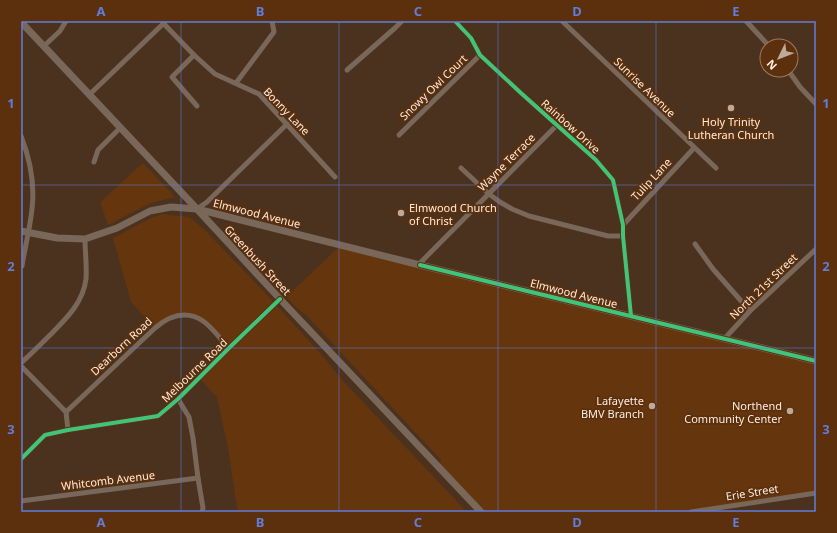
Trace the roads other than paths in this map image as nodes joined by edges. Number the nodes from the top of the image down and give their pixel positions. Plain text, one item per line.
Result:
1 (66, 21) edge
2 (272, 21) edge
3 (402, 21) edge
4 (455, 21) edge
5 (562, 21) edge
6 (746, 21) edge
7 (21, 22) edge
8 (164, 22) edge
9 (762, 38) edge
10 (44, 46) junction
11 (194, 55) junction
12 (480, 55) junction
13 (347, 70) dead end
14 (794, 78) edge
15 (236, 83) junction
16 (89, 95) junction
17 (816, 104) edge
18 (197, 106) dead end
19 (287, 124) junction
20 (557, 125) junction
21 (120, 128) junction
22 (399, 135) dead end
23 (21, 136) edge
24 (694, 148) junction
25 (94, 162) dead end
26 (462, 168) dead end
27 (716, 168) dead end
28 (335, 177) dead end
29 (489, 194) junction
30 (197, 209) junction
31 (623, 225) junction
32 (24, 232) edge
33 (623, 236) junction
34 (84, 239) junction
35 (695, 244) dead end
36 (816, 249) edge
37 (418, 264) junction
38 (22, 266) edge
39 (280, 299) junction
40 (750, 311) junction
41 (631, 316) junction
42 (725, 338) junction
43 (229, 348) junction
44 (816, 361) edge
45 (21, 365) edge
46 (178, 399) junction
47 (66, 412) junction
48 (68, 430) junction
49 (21, 459) edge
50 (198, 478) junction
51 (816, 493) edge
52 (21, 501) edge
53 (202, 512) edge
54 (481, 512) edge
55 (691, 512) edge

1 - 10 street
2 - 15 street
3 - 13 street
4 - 12 street, Rainbow Drive
5 - 24 street, Sunrise Avenue
6 - 9 street
7 - 10 main road, Greenbush Street
8 - 11 street, Bonny Lane
8 - 16 street
10 - 16 main road, Greenbush Street
11 - 15 street, Bonny Lane
11 - 18 street
12 - 20 street, Rainbow Drive
12 - 22 street, Snowy Owl Court
14 - 17 street
15 - 19 street, Bonny Lane
16 - 21 main road, Greenbush Street
19 - 28 street, Bonny Lane
19 - 30 street
20 - 29 street, Wayne Terrace
20 - 31 street, Rainbow Drive
21 - 25 street
21 - 30 main road, Greenbush Street
23 - 32 street
24 - 27 street, Sunrise Avenue
24 - 31 street, Tulip Lane
26 - 29 street
29 - 33 street
29 - 37 street, Wayne Terrace
30 - 34 main road, Elmwood Avenue
30 - 37 main road, Elmwood Avenue
30 - 39 main road, Greenbush Street
31 - 33 street, Rainbow Drive
32 - 34 main road, Elmwood Avenue
32 - 38 street
33 - 41 street, Rainbow Drive
34 - 45 street
35 - 40 street
36 - 40 street, North 21st Street
37 - 41 main road, Elmwood Avenue
39 - 43 street, Melbourne Road
39 - 54 main road, Greenbush Street
40 - 42 street, North 21st Street
41 - 42 main road, Elmwood Avenue
42 - 44 main road, Elmwood Avenue
43 - 46 street, Melbourne Road
43 - 47 street, Dearborn Road
45 - 47 street
46 - 48 street, Melbourne Road
46 - 50 street
47 - 48 street
48 - 49 street, Melbourne Road
50 - 52 street, Whitcomb Avenue
50 - 53 street
51 - 55 street, Erie Street

